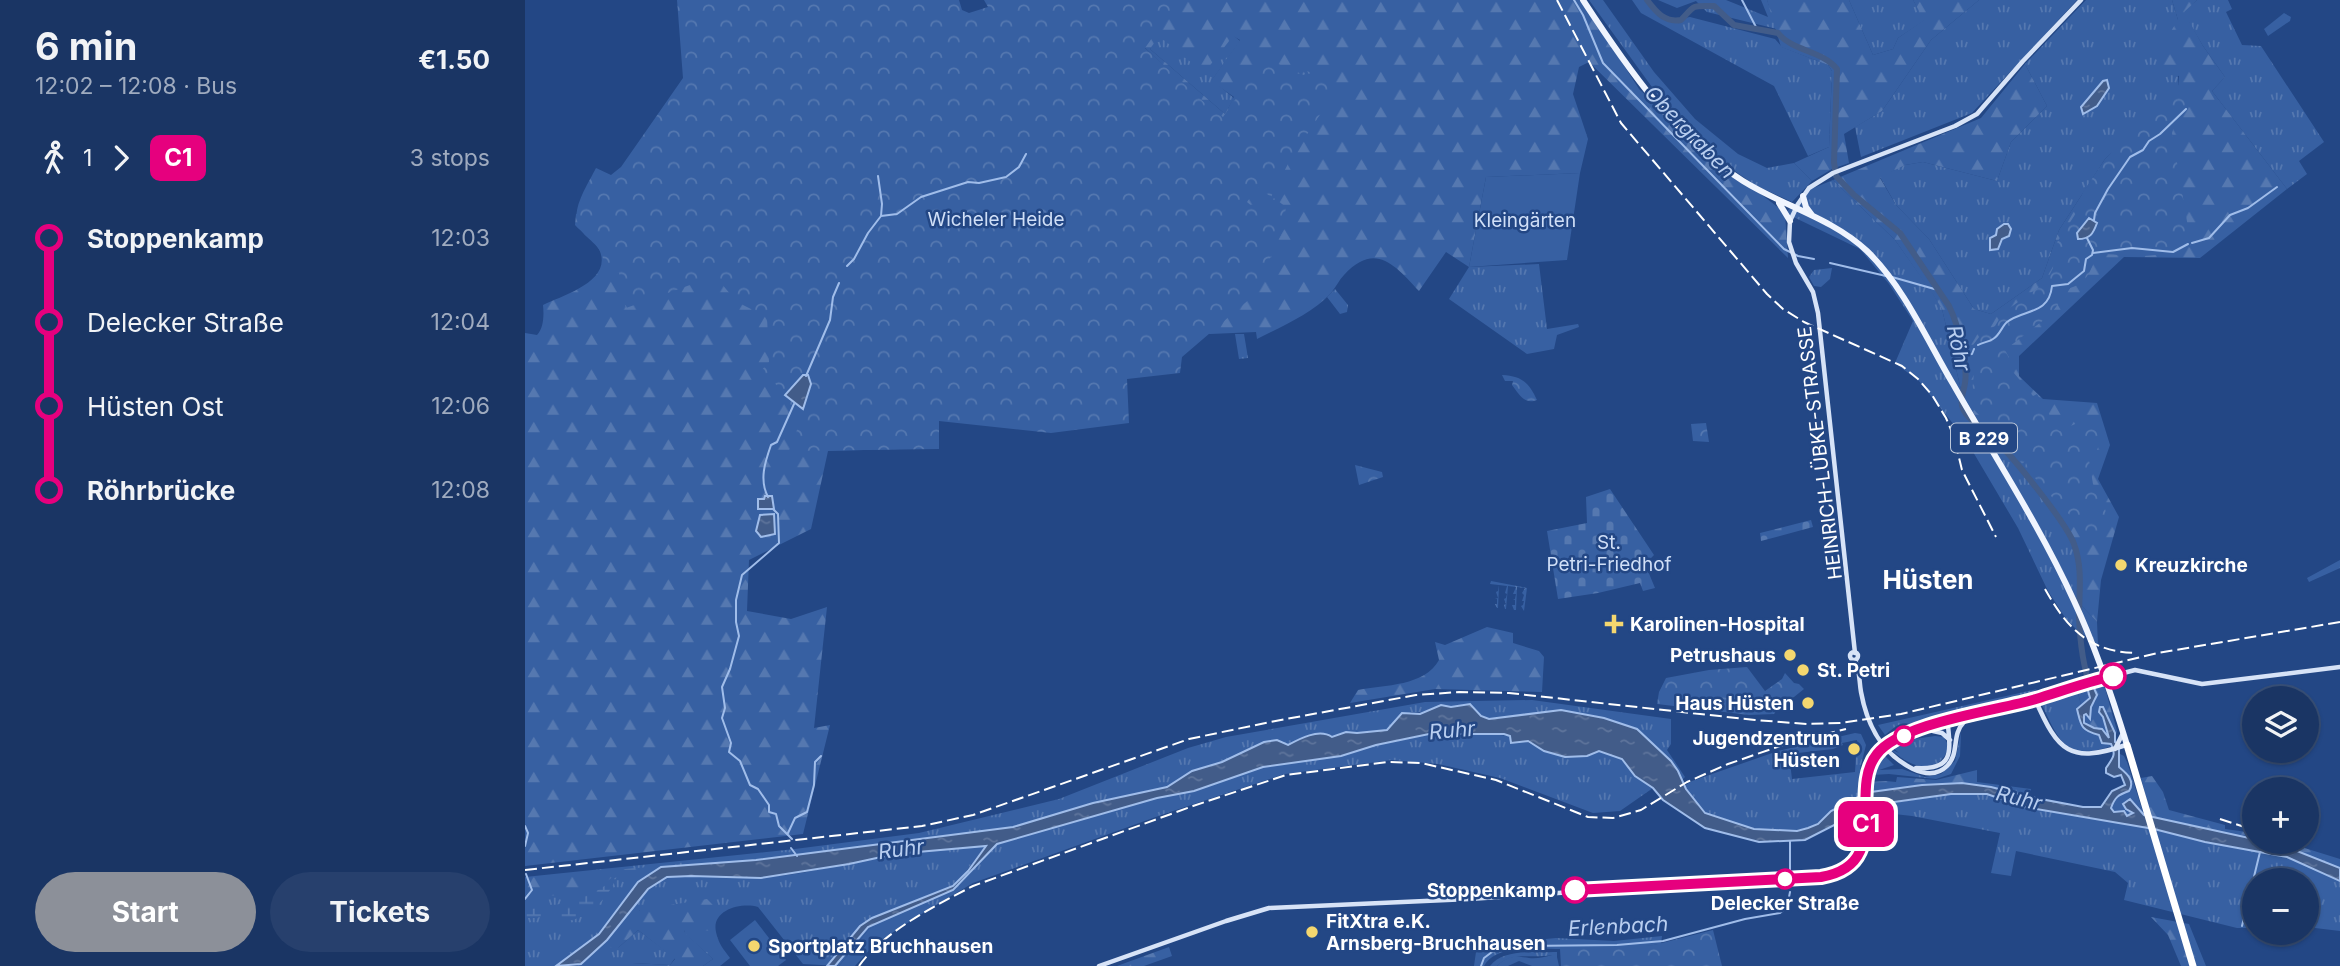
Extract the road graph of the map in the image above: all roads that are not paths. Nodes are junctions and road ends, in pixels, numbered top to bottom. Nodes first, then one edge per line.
1 (1583, 0) edge
2 (2081, 0) edge
3 (1803, 196) junction
4 (1776, 199) junction
5 (1796, 208) junction
6 (1813, 216) junction
7 (1790, 221) junction
8 (2340, 667) edge
9 (2035, 699) junction
10 (1965, 722) junction
11 (1949, 724) junction
12 (1929, 731) junction
13 (2123, 733) junction
14 (1903, 736) junction
15 (1953, 741) junction
16 (2127, 745) junction
17 (2115, 749) junction
18 (1099, 966) edge
19 (2195, 966) edge

1 - 4 main road, B 229
2 - 3 street
3 - 5 street
3 - 6 main road
4 - 5 main road, B 229
4 - 7 main road
5 - 6 main road, B 229
5 - 7 street
6 - 13 main road, B 229
7 - 15 street, HEINRICH-LÜBKE-STRASSE
8 - 9 street
9 - 10 street
9 - 11 street
9 - 17 street
10 - 11 street
10 - 15 street
11 - 12 street
11 - 14 street
11 - 15 street
12 - 14 street
12 - 15 street
13 - 16 main road, B 229
13 - 17 street
14 - 18 street
16 - 17 street
16 - 19 highway

